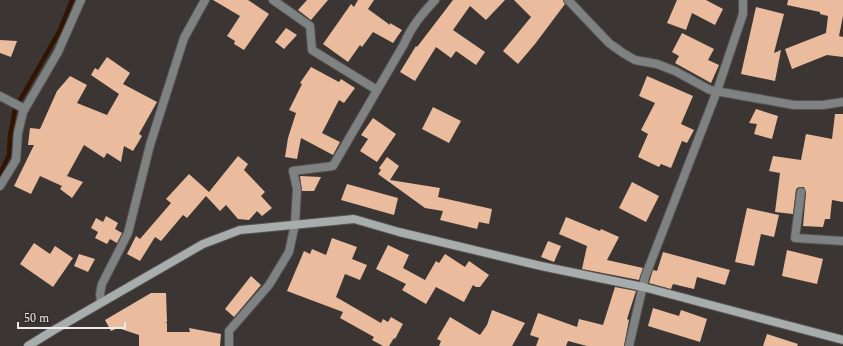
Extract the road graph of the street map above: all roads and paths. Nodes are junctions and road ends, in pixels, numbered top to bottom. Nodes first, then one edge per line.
1 (81, 0) edge
2 (205, 0) edge
3 (273, 0) edge
4 (435, 0) edge
5 (568, 0) edge
6 (744, 0) edge
7 (377, 90) junction
8 (717, 92) junction
9 (0, 96) edge
10 (843, 102) edge
11 (25, 109) junction
12 (0, 186) edge
13 (801, 192) dead end
14 (295, 224) junction
15 (843, 241) edge
16 (643, 287) junction
17 (101, 302) junction
18 (843, 340) edge
19 (28, 346) edge
20 (229, 346) edge
21 (629, 346) edge

1 - 11 street
2 - 17 street
3 - 7 street
4 - 7 street
5 - 8 street
6 - 8 street
7 - 14 street
8 - 10 street
8 - 16 street
9 - 11 street
11 - 12 street
13 - 15 street
14 - 16 street
14 - 17 street
14 - 20 street
16 - 18 street
16 - 21 street
17 - 19 street

